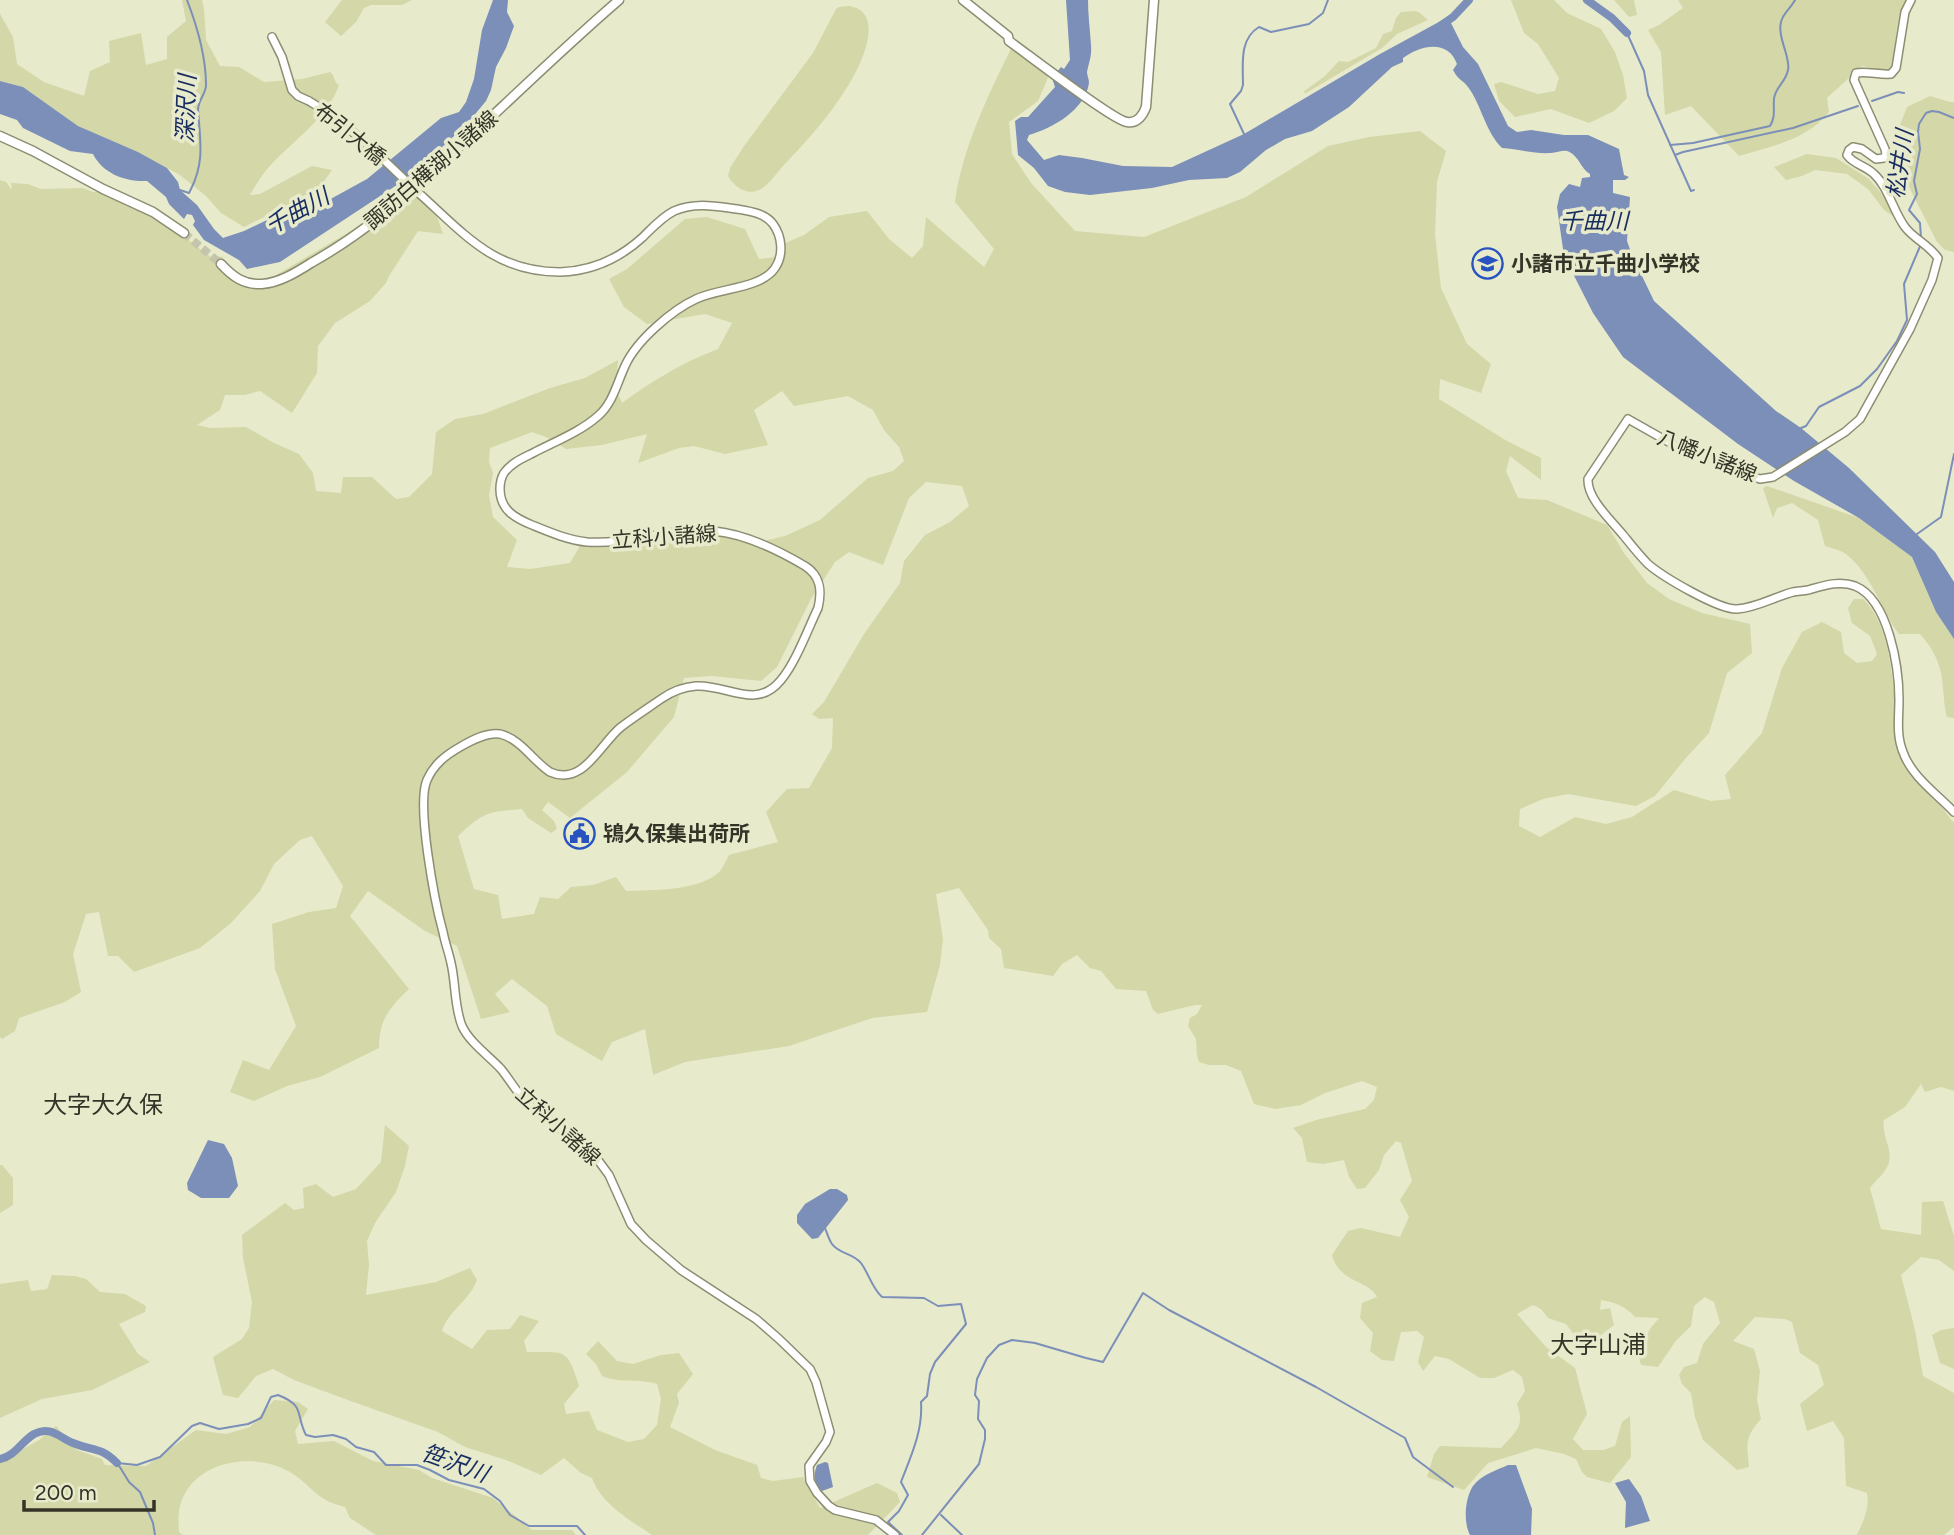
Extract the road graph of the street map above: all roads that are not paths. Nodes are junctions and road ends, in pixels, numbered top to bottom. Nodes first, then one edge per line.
1 (619, 0) edge
2 (962, 0) edge
3 (1154, 0) edge
4 (1910, 0) edge
5 (272, 37) dead end
6 (0, 136) edge
7 (422, 196) joint
8 (184, 233) tunnel mouth
9 (221, 264) tunnel mouth
10 (1954, 812) edge
11 (895, 1535) edge

1 - 9 main road, 諏訪白樺湖小諸線
2 - 3 main road
4 - 10 main road, 八幡小諸線
5 - 7 main road, 布引大橋, bridge
6 - 8 main road
7 - 11 main road, 立科小諸線

